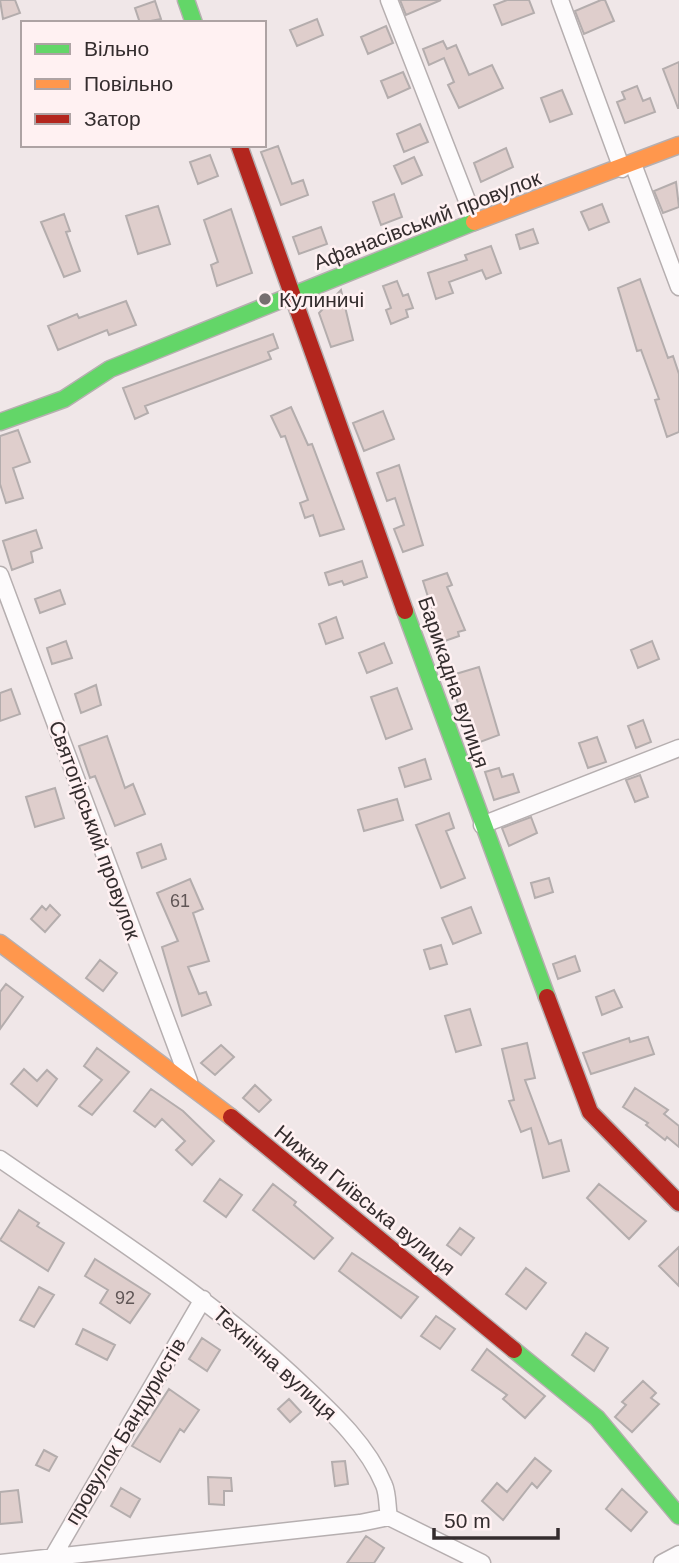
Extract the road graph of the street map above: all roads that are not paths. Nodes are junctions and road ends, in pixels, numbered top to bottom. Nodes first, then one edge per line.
1 (186, 0) edge
2 (389, 0) edge
3 (560, 0) edge
4 (193, 21) edge
5 (679, 145) edge
6 (240, 147) edge
7 (628, 166) junction
8 (475, 221) junction
9 (679, 287) edge
10 (295, 295) junction
11 (0, 422) edge
12 (0, 575) edge
13 (679, 748) edge
14 (482, 825) junction
15 (0, 943) edge
16 (190, 1084) junction
17 (0, 1158) edge
18 (679, 1203) edge
19 (203, 1299) junction
20 (679, 1516) edge
21 (388, 1517) junction
22 (679, 1554) edge
23 (51, 1559) edge
24 (0, 1563) edge
25 (482, 1563) edge
26 (662, 1563) edge

1 - 4 street
2 - 8 street
3 - 7 street
5 - 7 street, Афанасівський провулок
6 - 10 street, Барикадна вулиця
7 - 8 street, Афанасівський провулок
7 - 9 street
8 - 10 street, Афанасівський провулок
10 - 11 street, Афанасівський провулок
10 - 14 street, Барикадна вулиця
12 - 16 street, Святогірський провулок
13 - 14 street
14 - 18 street, Барикадна вулиця
15 - 16 street, Нижня Гиївська вулиця
16 - 20 street, Нижня Гиївська вулиця
17 - 19 street, Технічна вулиця
19 - 21 street, Технічна вулиця
19 - 23 street, провулок Бандуристів
21 - 23 street
21 - 25 street
22 - 26 street
23 - 24 street

